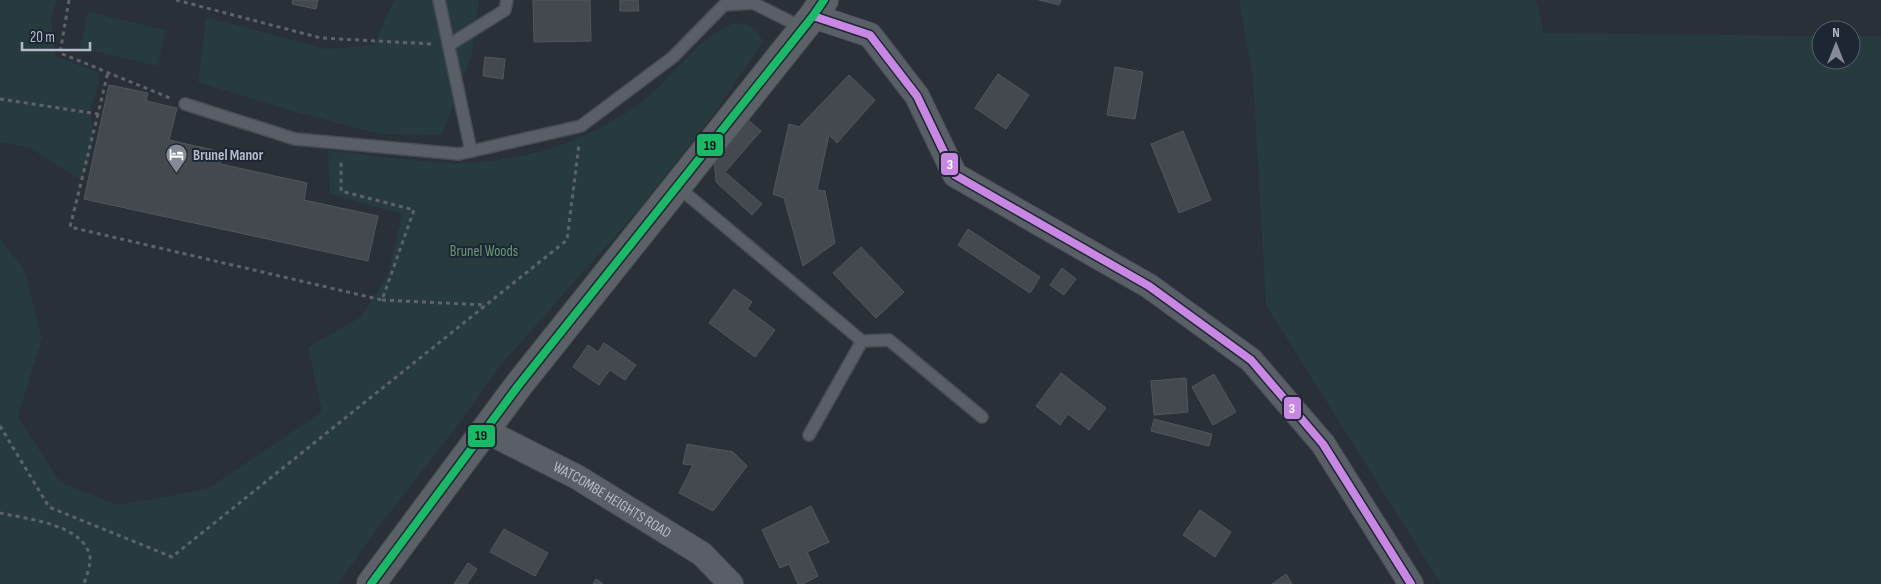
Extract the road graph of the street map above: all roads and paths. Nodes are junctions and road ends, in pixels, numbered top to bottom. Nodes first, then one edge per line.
1 (69, 0) edge
2 (176, 0) edge
3 (439, 0) edge
4 (508, 0) edge
5 (814, 15) edge
6 (449, 45) junction
7 (108, 72) junction
8 (0, 99) edge
9 (185, 104) joint
10 (98, 114) junction
11 (581, 126) junction
12 (342, 144) junction
13 (472, 151) junction
14 (678, 187) junction
15 (382, 300) junction
16 (486, 305) junction
17 (862, 341) junction
18 (982, 417) dead end
19 (0, 426) edge
20 (484, 430) junction
21 (809, 435) dead end
22 (0, 514) edge
23 (84, 584) edge
24 (371, 584) edge
25 (731, 584) edge
26 (1411, 584) edge

1 - 7 path
2 - 6 path
3 - 6 lane
4 - 6 lane
5 - 11 lane
5 - 14 main road
5 - 26 street
6 - 13 lane
7 - 9 path
7 - 10 path
8 - 10 path
9 - 12 lane
10 - 15 path
11 - 13 lane
11 - 16 path
12 - 13 lane
12 - 15 path
14 - 17 lane
14 - 20 main road
15 - 16 path
16 - 19 path
17 - 18 lane
17 - 21 lane
20 - 24 main road
20 - 25 street, WATCOMBE HEIGHTS ROAD
22 - 23 path

